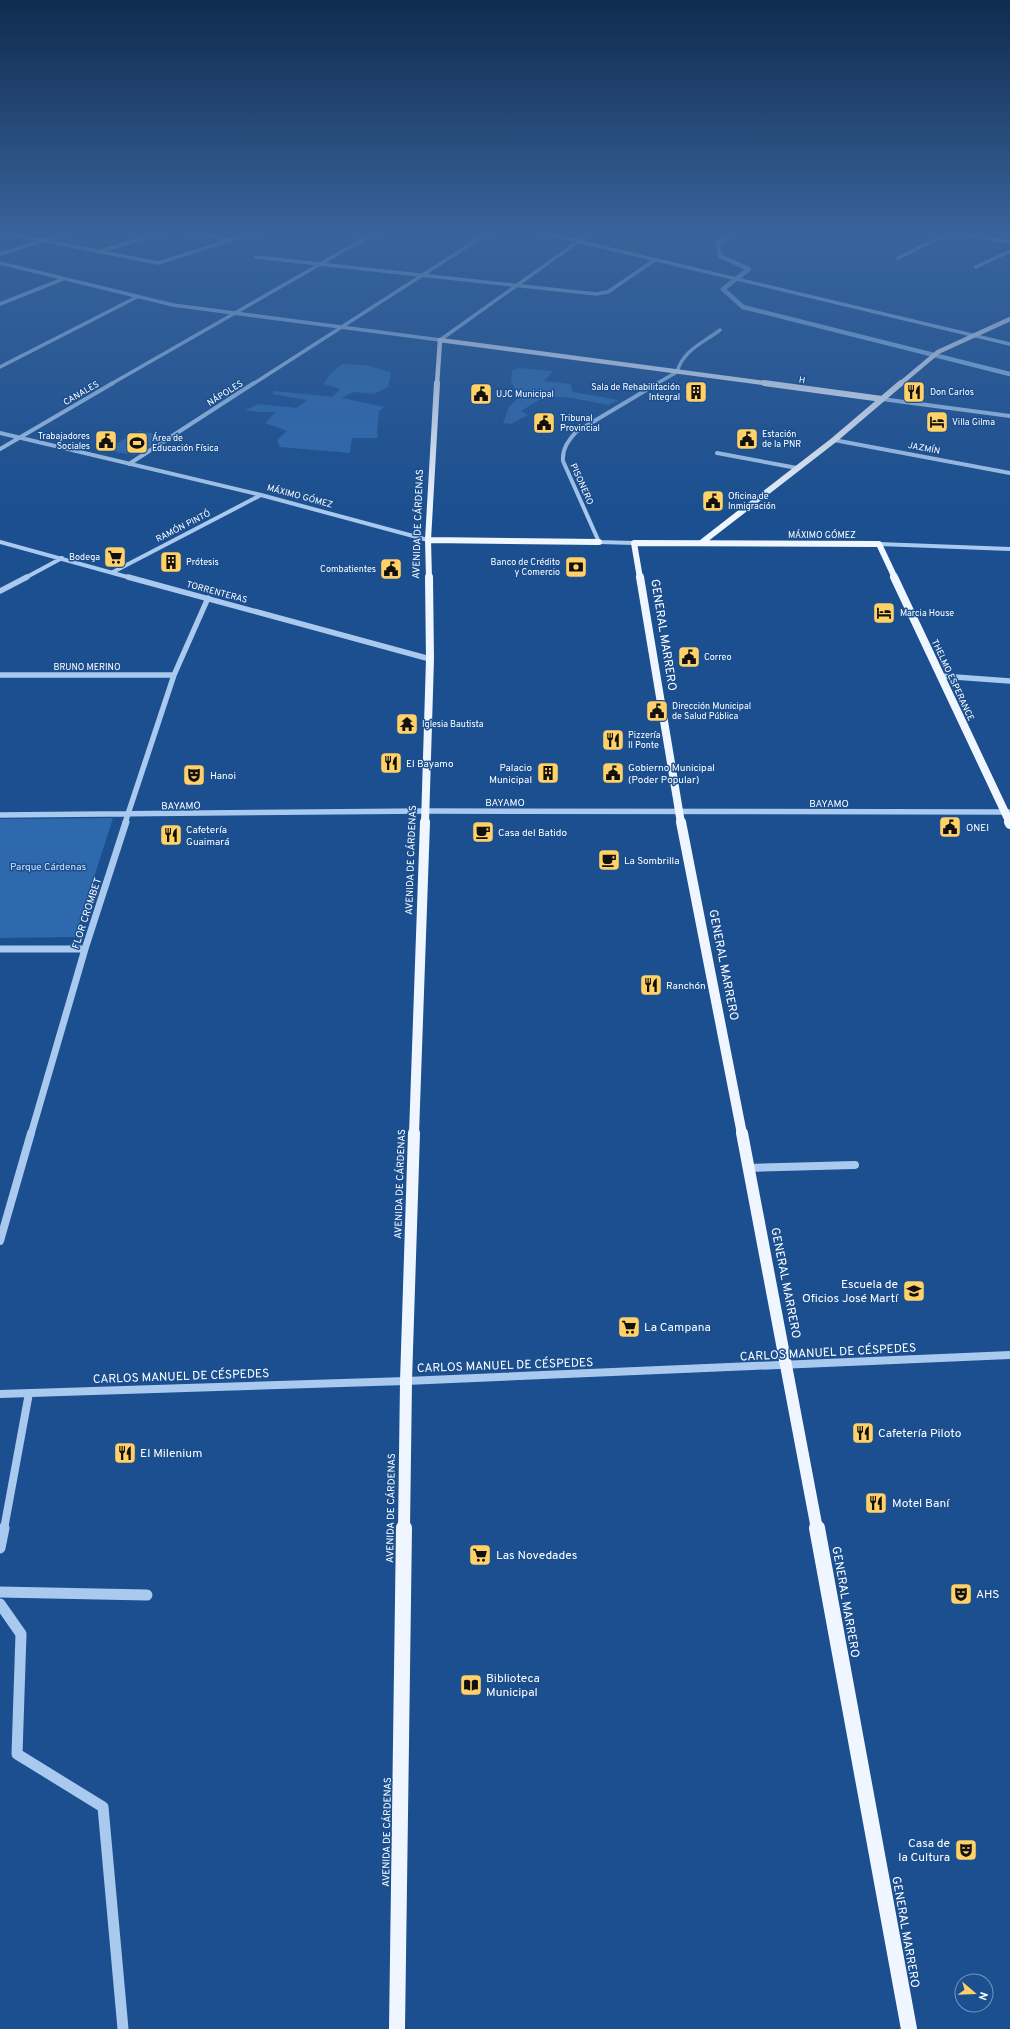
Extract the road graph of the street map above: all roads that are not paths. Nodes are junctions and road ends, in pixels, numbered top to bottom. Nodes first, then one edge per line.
1 (81, 326) edge
2 (211, 326) edge
3 (326, 326) edge
4 (347, 326) edge
5 (460, 326) edge
6 (935, 326) edge
7 (995, 326) edge
8 (343, 328) junction
9 (720, 330) dead end
10 (974, 335) junction
11 (440, 340) junction
12 (1010, 344) edge
13 (0, 367) edge
14 (677, 372) junction
15 (882, 399) junction
16 (1010, 416) edge
17 (0, 433) edge
18 (20, 438) junction
19 (834, 440) junction
20 (0, 449) edge
21 (717, 453) dead end
22 (129, 464) junction
23 (797, 468) junction
24 (1010, 473) edge
25 (261, 495) junction
26 (428, 540) junction
27 (0, 542) edge
28 (599, 542) junction
29 (634, 543) junction
30 (701, 543) junction
31 (879, 544) junction
32 (1010, 549) edge
33 (62, 558) junction
34 (113, 572) junction
35 (0, 591) edge
36 (208, 598) junction
37 (430, 659) junction
38 (0, 675) edge
39 (174, 675) junction
40 (941, 676) junction
41 (1010, 681) edge
42 (425, 811) junction
43 (679, 811) junction
44 (1007, 812) edge
45 (0, 815) edge
46 (128, 815) junction
47 (1010, 824) edge
48 (0, 949) edge
49 (85, 949) junction
50 (855, 1165) dead end
51 (748, 1168) junction
52 (0, 1241) edge
53 (1010, 1355) edge
54 (787, 1366) junction
55 (406, 1381) junction
56 (29, 1393) junction
57 (0, 1394) edge
58 (0, 1548) edge
59 (0, 1592) edge
60 (147, 1595) dead end
61 (0, 1604) edge
62 (123, 2029) edge
63 (398, 2029) edge
64 (909, 2029) edge

1 - 13 street
2 - 18 street, CANALES
3 - 8 street, H
4 - 8 street, NÁPOLES
5 - 11 street
6 - 10 street
7 - 10 main road
8 - 11 street, H
8 - 22 street, NÁPOLES
9 - 14 street
10 - 12 street
10 - 15 main road
11 - 14 main road, H
11 - 26 main road, AVENIDA DE CÁRDENAS
14 - 15 main road, H
14 - 28 street, PISONERO
15 - 16 street, H
15 - 19 main road
17 - 18 street, MÁXIMO GÓMEZ
18 - 20 street, CANALES
18 - 22 street, MÁXIMO GÓMEZ
19 - 23 main road
19 - 24 street, JAZMÍN
21 - 23 street
22 - 25 street, MÁXIMO GÓMEZ
23 - 30 main road
25 - 26 street, MÁXIMO GÓMEZ
25 - 34 street, RAMÓN PINTÓ
26 - 28 main road, MÁXIMO GÓMEZ
26 - 37 main road, AVENIDA DE CÁRDENAS
27 - 33 street, TORRENTERAS
28 - 29 street
29 - 30 main road, MÁXIMO GÓMEZ
29 - 43 main road, GENERAL MARRERO
30 - 31 main road, MÁXIMO GÓMEZ
31 - 32 street, MÁXIMO GÓMEZ
31 - 40 main road, THELMO ESPERANCE
33 - 34 street, TORRENTERAS
33 - 35 street
34 - 36 street, TORRENTERAS
36 - 37 street, TORRENTERAS
36 - 39 street, FLOR CROMBET
37 - 42 main road, AVENIDA DE CÁRDENAS
38 - 39 street, BRUNO MERINO
39 - 46 street, FLOR CROMBET
40 - 41 street
40 - 44 main road, THELMO ESPERANCE
42 - 43 street, BAYAMO
42 - 46 street, BAYAMO
42 - 55 main road, AVENIDA DE CÁRDENAS
43 - 44 street, BAYAMO
43 - 51 main road, GENERAL MARRERO
44 - 47 main road, THELMO ESPERANCE
45 - 46 street, BAYAMO
46 - 49 street, FLOR CROMBET
48 - 49 street
49 - 52 street, FLOR CROMBET
50 - 51 street
51 - 54 main road, GENERAL MARRERO
53 - 54 street, CARLOS MANUEL DE CÉSPEDES
54 - 55 street, CARLOS MANUEL DE CÉSPEDES
54 - 64 main road, GENERAL MARRERO
55 - 56 street, CARLOS MANUEL DE CÉSPEDES
55 - 63 main road, AVENIDA DE CÁRDENAS
56 - 57 street, CARLOS MANUEL DE CÉSPEDES
56 - 58 street
59 - 60 street
61 - 62 street

